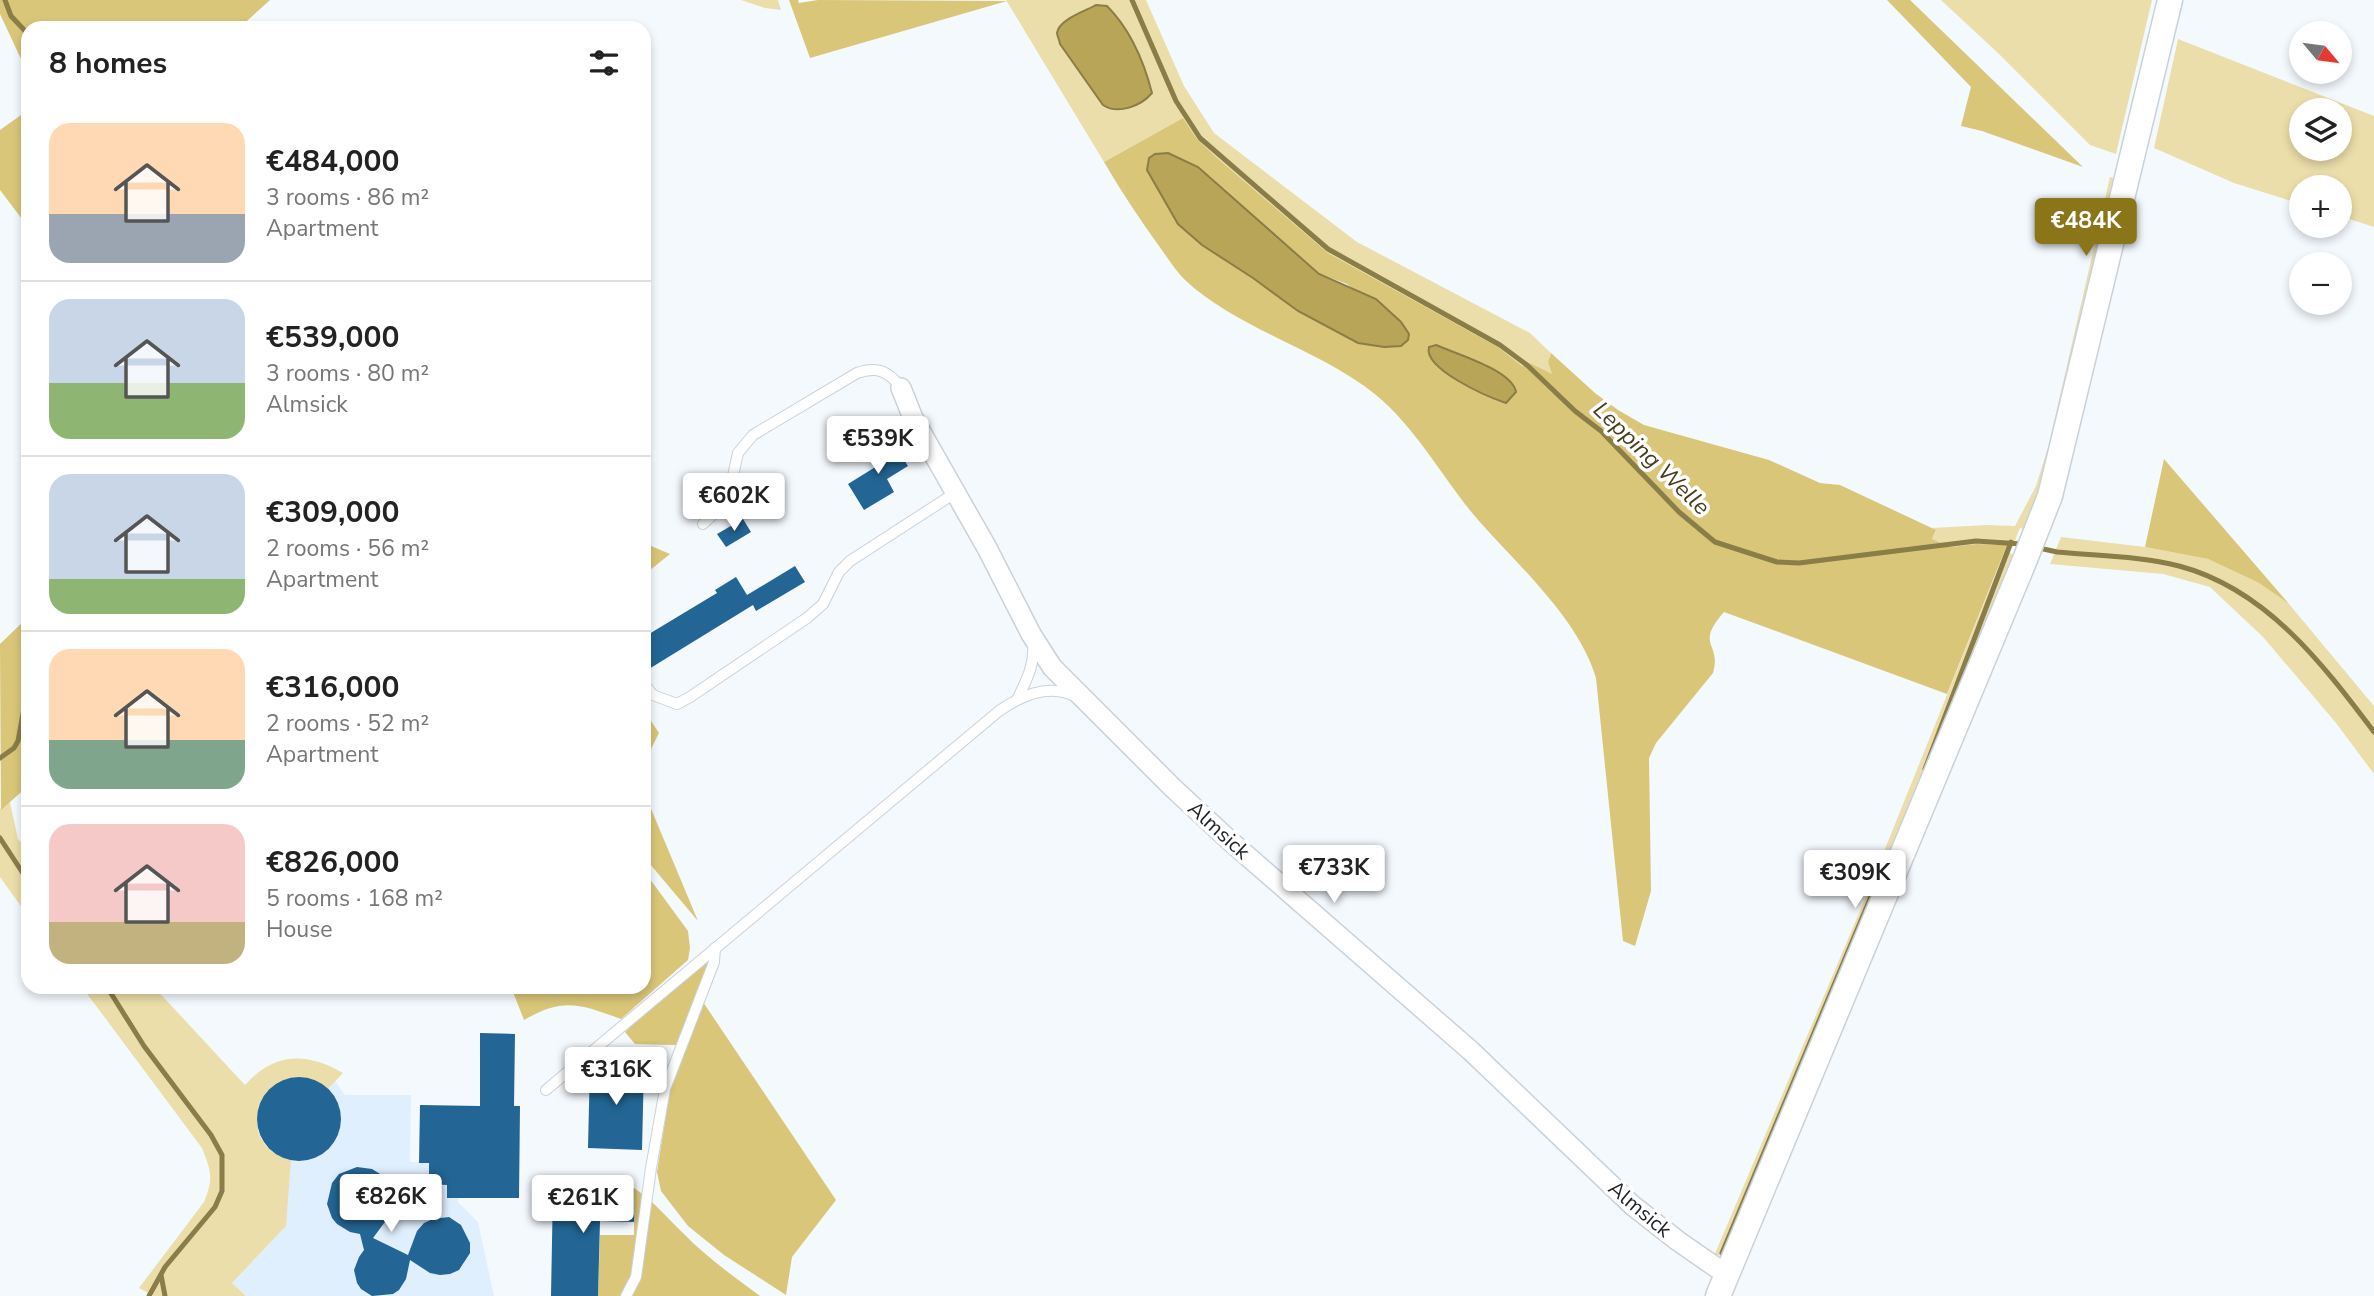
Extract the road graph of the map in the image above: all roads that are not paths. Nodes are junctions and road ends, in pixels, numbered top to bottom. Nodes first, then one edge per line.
1 (2170, 0) edge
2 (901, 388) joint
3 (955, 493) junction
4 (703, 524) dead end
5 (1031, 634) junction
6 (651, 693) edge
7 (1018, 698) junction
8 (1083, 699) junction
9 (715, 948) junction
10 (546, 1090) dead end
11 (1723, 1286) edge
12 (626, 1296) edge

1 - 11 street
2 - 3 street, Almsick
2 - 4 lane
3 - 5 street, Almsick
3 - 6 lane
5 - 7 lane
5 - 8 street, Almsick
7 - 8 lane
7 - 9 lane
8 - 11 street, Almsick
9 - 10 lane
9 - 12 lane

